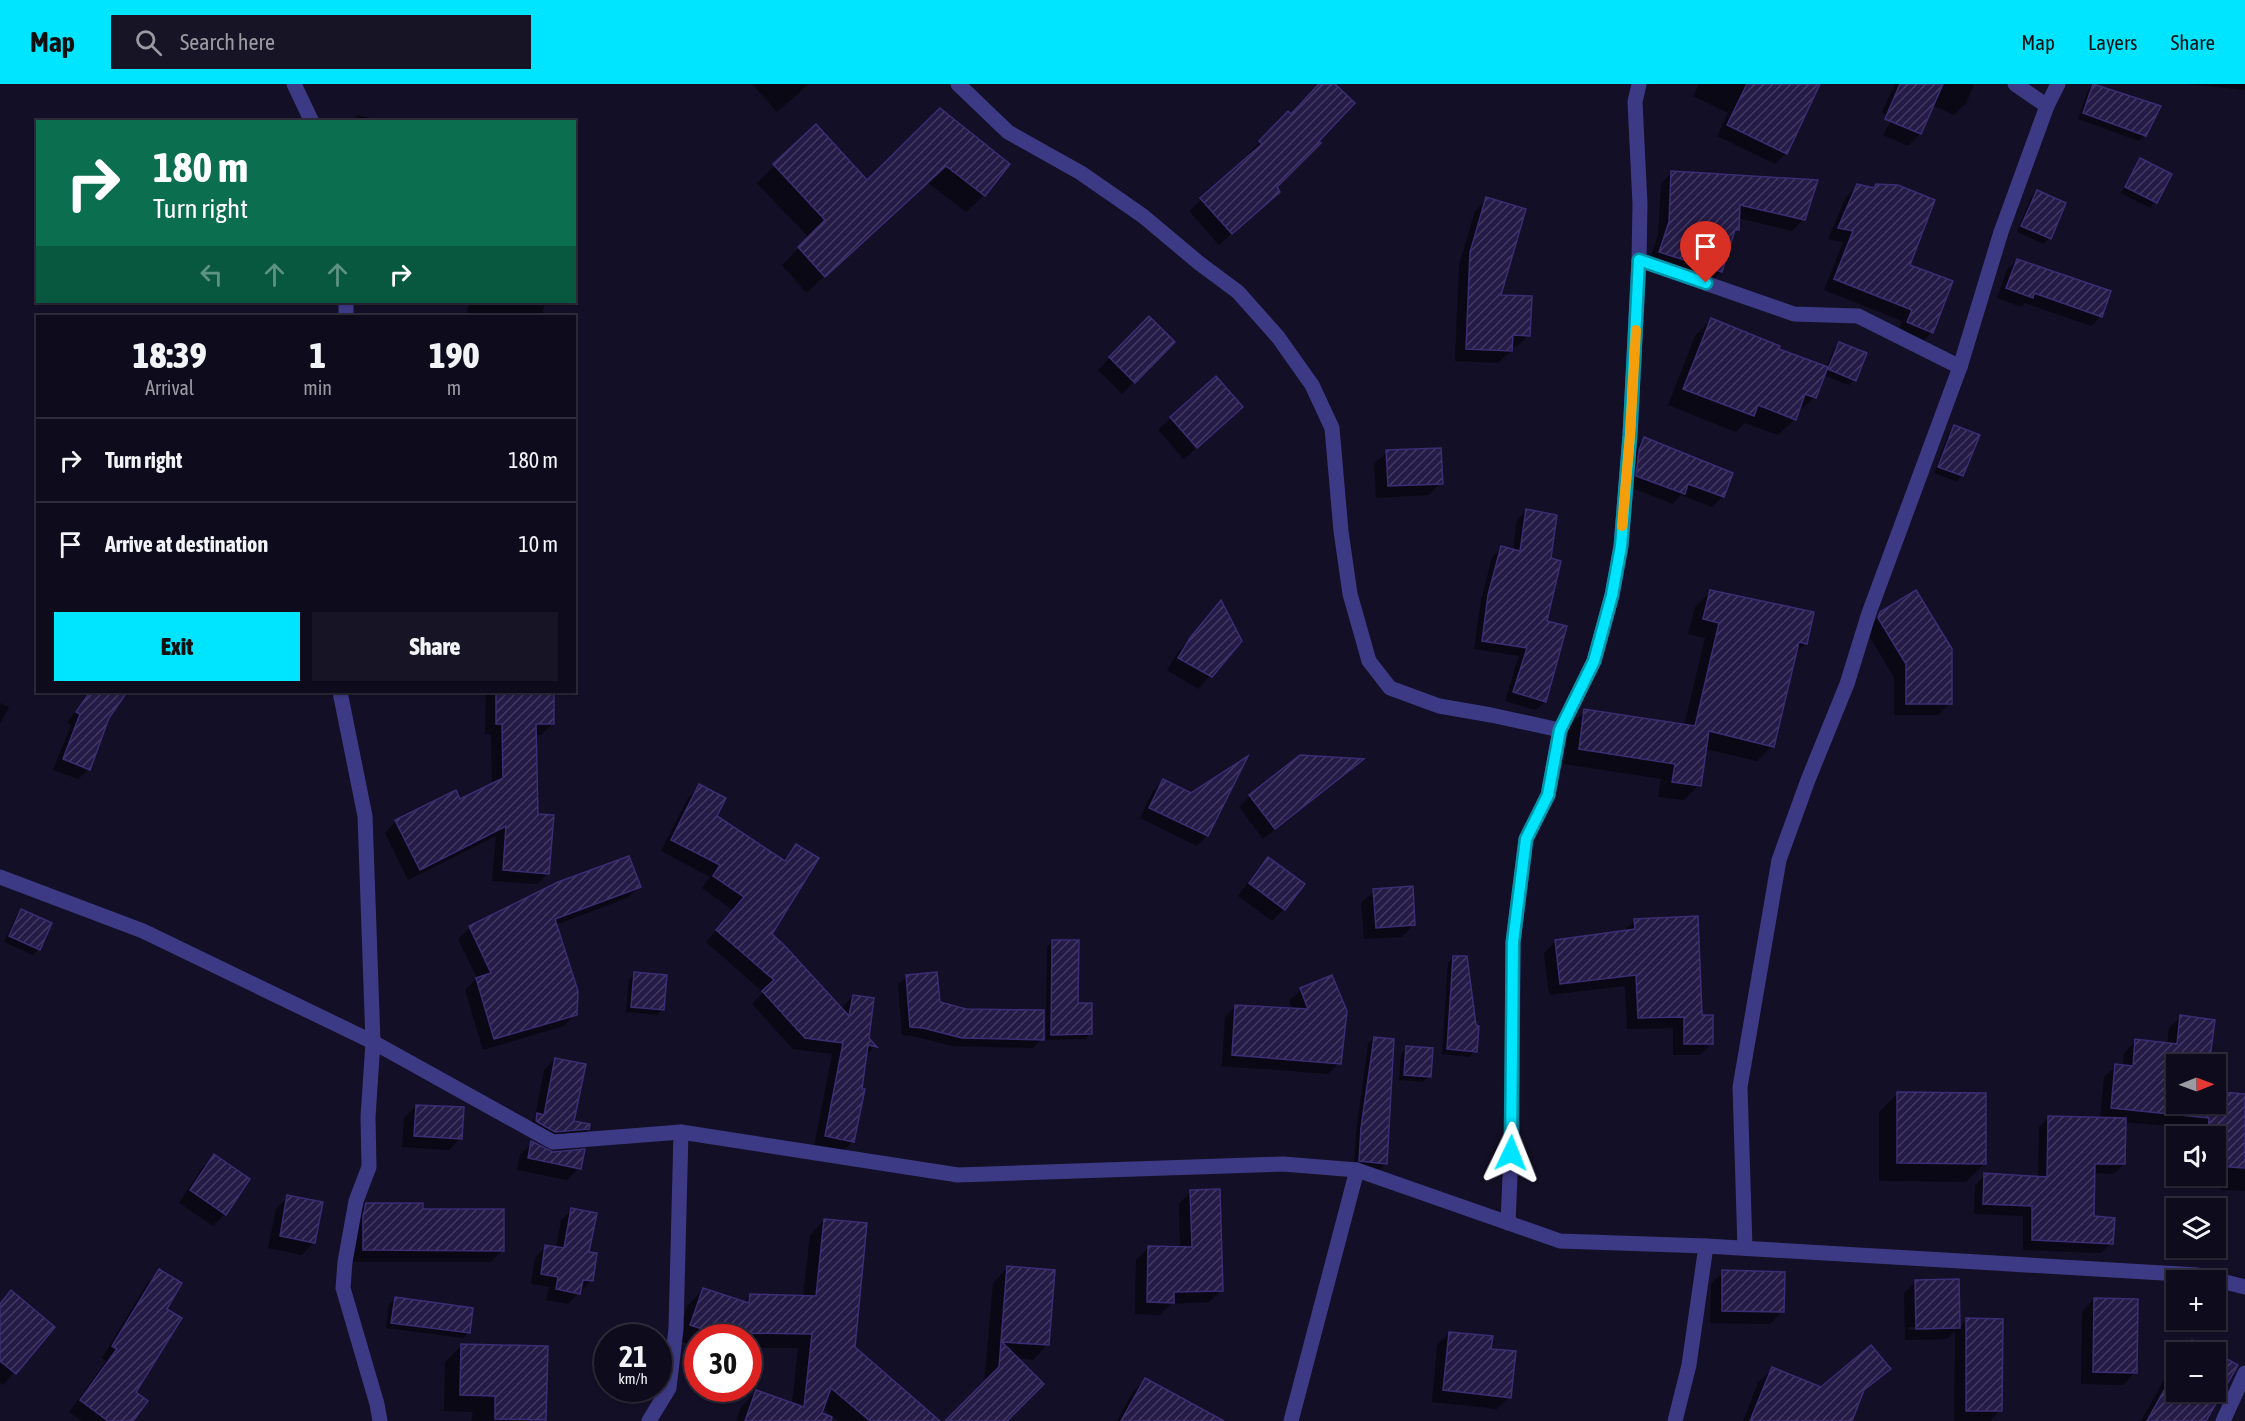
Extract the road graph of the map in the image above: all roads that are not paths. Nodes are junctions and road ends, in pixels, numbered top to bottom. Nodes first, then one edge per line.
1 (294, 84) edge
2 (958, 84) edge
3 (1639, 84) edge
4 (2015, 84) edge
5 (2058, 84) edge
6 (2047, 106) junction
7 (311, 120) edge
8 (1639, 260) junction
9 (1960, 367) junction
10 (340, 693) edge
11 (1560, 730) junction
12 (0, 877) edge
13 (373, 1042) junction
14 (681, 1132) junction
15 (1357, 1170) junction
16 (1508, 1223) junction
17 (1706, 1246) junction
18 (1745, 1248) junction
19 (2245, 1287) edge
20 (2245, 1373) edge
21 (380, 1421) edge
22 (649, 1421) edge
23 (1291, 1421) edge
24 (1675, 1421) edge
25 (2223, 1421) edge

1 - 7 street
2 - 11 street
3 - 8 street
4 - 6 street
5 - 6 street
6 - 9 street
8 - 9 street
8 - 11 street
9 - 18 street
10 - 13 street
11 - 16 street
12 - 13 street
13 - 14 street
13 - 21 street
14 - 15 street
14 - 22 street
15 - 16 street
15 - 23 street
16 - 17 street
17 - 18 street
17 - 24 street
18 - 19 street
20 - 25 street

